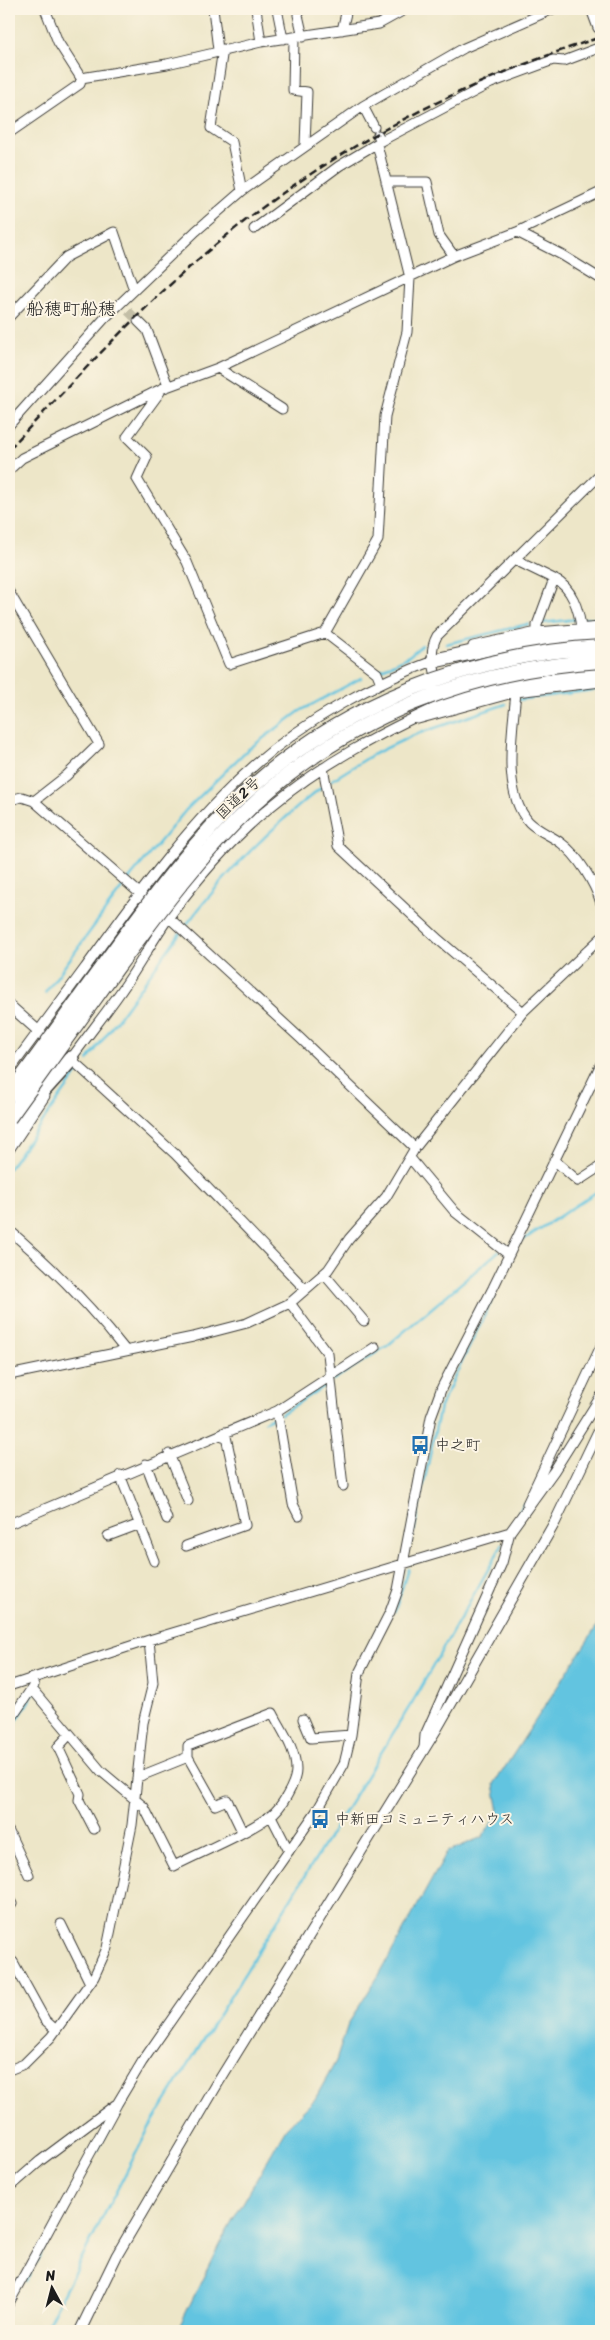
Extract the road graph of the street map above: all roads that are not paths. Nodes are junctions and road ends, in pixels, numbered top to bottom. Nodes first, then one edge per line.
1 (45, 9) edge
2 (212, 9) edge
3 (256, 9) edge
4 (277, 9) edge
5 (300, 9) edge
6 (347, 9) edge
7 (406, 9) edge
8 (553, 9) edge
9 (591, 9) edge
10 (598, 28) dead end
11 (342, 30) junction
12 (299, 37) junction
13 (283, 39) junction
14 (261, 42) junction
15 (601, 47) edge
16 (220, 50) junction
17 (82, 78) junction
18 (363, 106) junction
19 (9, 133) edge
20 (378, 137) junction
21 (305, 145) junction
22 (386, 182) junction
23 (242, 191) junction
24 (601, 192) edge
25 (254, 229) dead end
26 (517, 232) junction
27 (454, 256) junction
28 (410, 278) junction
29 (601, 279) edge
30 (134, 290) junction
31 (120, 304) junction
32 (128, 311) tunnel mouth
33 (9, 316) edge
34 (138, 321) tunnel mouth
35 (218, 368) junction
36 (165, 388) junction
37 (282, 409) dead end
38 (9, 425) edge
39 (9, 470) edge
40 (601, 474) edge
41 (515, 560) junction
42 (554, 579) junction
43 (9, 592) edge
44 (580, 622) junction
45 (601, 627) edge
46 (537, 632) junction
47 (325, 633) junction
48 (601, 635) edge
49 (601, 647) edge
50 (432, 661) junction
51 (601, 661) edge
52 (601, 672) edge
53 (601, 682) edge
54 (381, 683) junction
55 (516, 692) junction
56 (443, 704) junction
57 (401, 723) junction
58 (323, 768) junction
59 (9, 800) edge
60 (34, 801) junction
61 (139, 893) junction
62 (601, 903) edge
63 (169, 917) junction
64 (601, 938) edge
65 (9, 1005) edge
66 (523, 1012) junction
67 (38, 1031) junction
68 (71, 1059) junction
69 (601, 1064) edge
70 (9, 1072) edge
71 (9, 1095) edge
72 (9, 1118) edge
73 (9, 1132) edge
74 (415, 1148) junction
75 (9, 1150) edge
76 (410, 1158) junction
77 (554, 1160) junction
78 (601, 1166) edge
79 (9, 1230) edge
80 (509, 1255) junction
81 (324, 1274) junction
82 (305, 1289) junction
83 (290, 1304) junction
84 (364, 1321) dead end
85 (601, 1346) edge
86 (375, 1347) dead end
87 (126, 1352) junction
88 (9, 1375) edge
89 (332, 1378) junction
90 (601, 1396) edge
91 (277, 1414) junction
92 (601, 1426) edge
93 (226, 1435) junction
94 (171, 1458) junction
95 (147, 1468) junction
96 (122, 1478) junction
97 (343, 1486) dead end
98 (188, 1501) dead end
99 (299, 1516) dead end
100 (167, 1519) dead end
101 (520, 1520) junction
102 (9, 1524) edge
103 (140, 1524) junction
104 (510, 1532) junction
105 (108, 1536) dead end
106 (186, 1546) dead end
107 (154, 1561) dead end
108 (405, 1563) junction
109 (149, 1640) junction
110 (37, 1678) junction
111 (9, 1686) edge
112 (34, 1691) junction
113 (303, 1719) dead end
114 (9, 1722) edge
115 (70, 1734) junction
116 (351, 1735) junction
117 (424, 1748) junction
118 (188, 1757) junction
119 (138, 1777) junction
120 (136, 1802) junction
121 (271, 1816) junction
122 (94, 1829) dead end
123 (242, 1831) junction
124 (9, 1832) edge
125 (289, 1851) junction
126 (29, 1875) dead end
127 (61, 1924) dead end
128 (9, 1960) edge
129 (90, 1983) junction
130 (56, 2030) junction
131 (9, 2070) edge
132 (117, 2104) junction
133 (9, 2188) edge
134 (9, 2303) edge
135 (80, 2331) edge

1 - 17 street
2 - 16 street
3 - 14 street
4 - 13 street
5 - 12 street
6 - 11 street
7 - 11 street
8 - 18 street
9 - 10 street
11 - 12 street
12 - 13 street
12 - 21 street
13 - 14 street
14 - 16 street
15 - 20 street
16 - 17 street
16 - 23 street
17 - 19 street
18 - 20 street
18 - 21 street
20 - 22 street
20 - 25 street
21 - 23 street
22 - 27 street
22 - 28 street
23 - 30 street
24 - 26 street
26 - 27 street
26 - 29 street
27 - 28 street
28 - 35 street
28 - 47 street
30 - 31 street
30 - 33 street
31 - 32 street
31 - 38 street
34 - 36 street
35 - 36 street
35 - 37 street
36 - 39 street
36 - 47 street
40 - 41 street
41 - 42 street
41 - 50 street
42 - 44 street
42 - 46 street
43 - 60 street
44 - 45 street
44 - 46 street
46 - 50 street
47 - 54 street
48 - 50 highway
49 - 71 highway, 国道2号, bridge
50 - 54 street
50 - 56 street
51 - 72 highway, 国道2号, bridge
52 - 56 highway
53 - 55 street
54 - 61 street
55 - 57 street
55 - 62 street
56 - 57 street
57 - 58 street
58 - 63 street
58 - 66 street
59 - 60 street
60 - 61 street
61 - 63 street
61 - 67 street
63 - 68 street
63 - 74 street
64 - 66 street
65 - 67 street
66 - 74 street
67 - 68 street
67 - 70 street
68 - 73 highway
68 - 75 street
68 - 82 street
69 - 77 street
74 - 76 street
76 - 80 street
76 - 81 street
77 - 78 street
77 - 80 street
79 - 87 street
80 - 108 street
81 - 82 street
81 - 84 street
82 - 83 street
83 - 87 street
83 - 89 street
85 - 101 street
86 - 89 street
87 - 88 street
89 - 91 street
89 - 97 street
90 - 101 street
91 - 93 street
91 - 99 street
92 - 117 street
93 - 94 street
93 - 106 street
94 - 95 street
94 - 98 street
95 - 96 street
95 - 100 street
96 - 102 street
96 - 103 street
101 - 104 street
103 - 105 street
103 - 107 street
104 - 108 street
104 - 117 street
108 - 109 street
108 - 116 street
109 - 110 street
109 - 119 street
110 - 111 street
110 - 112 street
112 - 114 street
112 - 115 street
113 - 116 street
115 - 120 street
115 - 122 street
116 - 125 street
117 - 135 street
118 - 119 street
118 - 121 street
118 - 123 street
119 - 120 street
120 - 123 street
120 - 129 street
121 - 123 street
121 - 125 street
124 - 126 street
125 - 132 street
127 - 129 street
128 - 130 street
129 - 130 street
130 - 131 street
132 - 133 street
132 - 134 street

